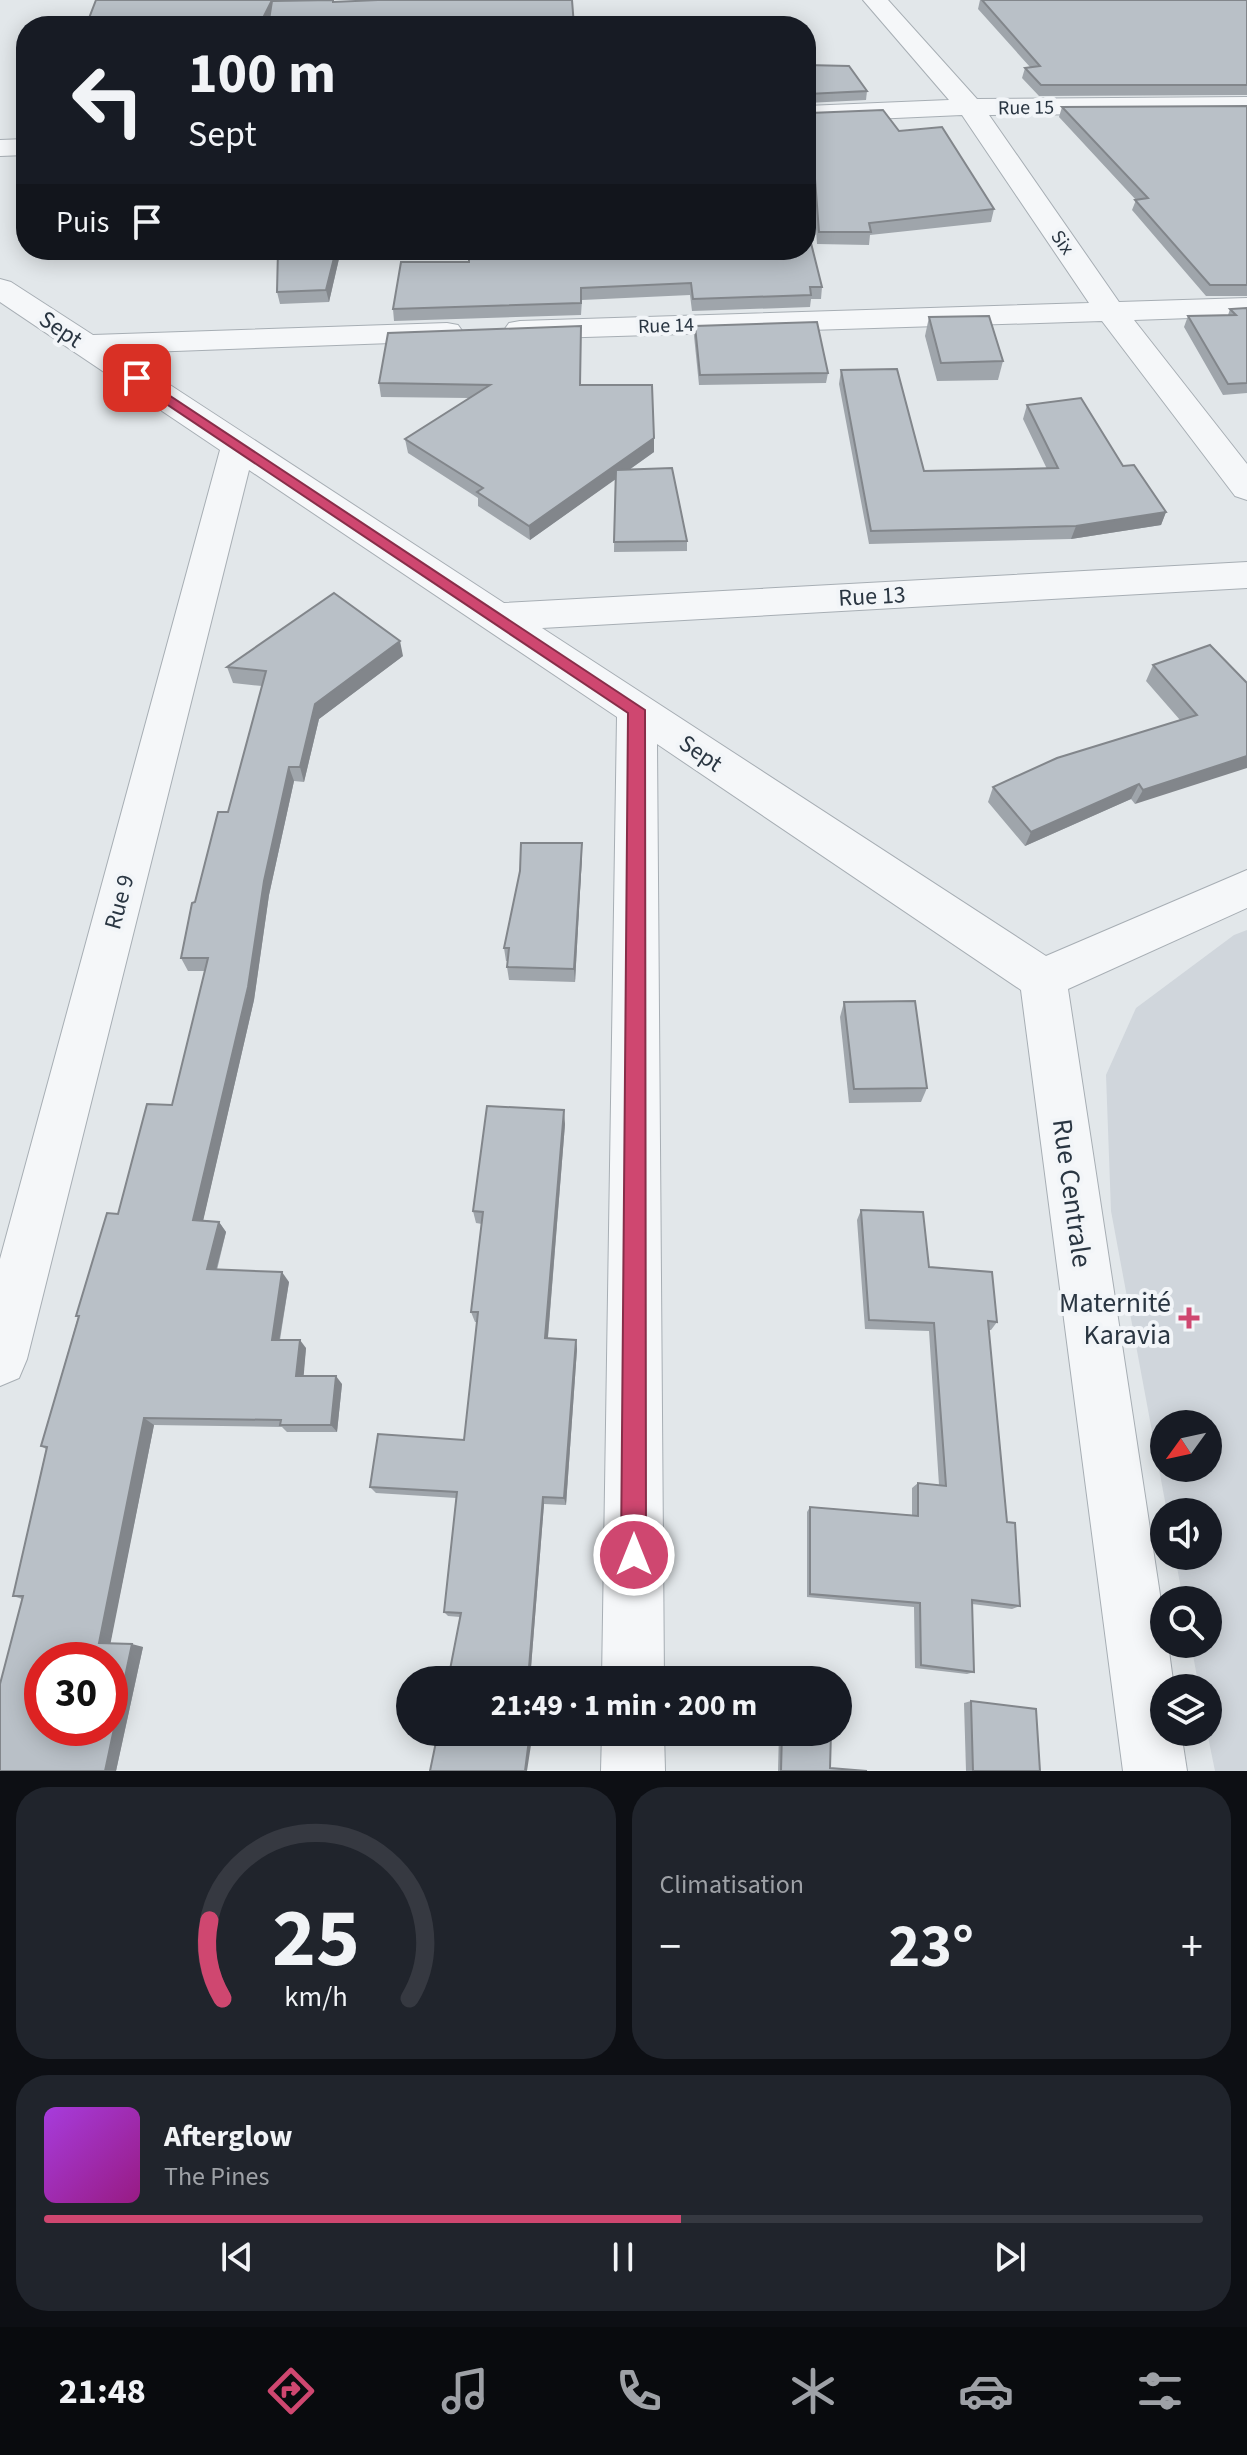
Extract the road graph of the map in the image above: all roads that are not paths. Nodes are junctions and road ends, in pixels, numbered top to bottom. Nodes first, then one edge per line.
1 (875, 0) edge
2 (1247, 105) edge
3 (970, 107) junction
4 (816, 114) edge
5 (0, 288) edge
6 (1247, 307) edge
7 (1109, 309) junction
8 (86, 345) junction
9 (238, 446) junction
10 (1247, 488) edge
11 (1247, 575) edge
12 (497, 617) junction
13 (637, 710) junction
14 (1247, 888) edge
15 (1043, 979) junction
16 (0, 1359) edge
17 (633, 1666) edge
18 (633, 1746) edge
19 (633, 1771) edge
20 (1155, 1771) edge

1 - 3 street, Six
2 - 3 street, Rue 15
3 - 4 street, Rue 15
3 - 7 street, Six
5 - 8 street, Sept
6 - 7 street, Rue 14
7 - 8 street, Rue 14
7 - 10 street, Six
8 - 9 street, Sept
9 - 12 street, Sept
9 - 16 street, Rue 9
11 - 12 street, Rue 13
12 - 13 street, Sept
13 - 15 street, Sept
13 - 17 street
14 - 15 street
15 - 20 street, Rue Centrale
18 - 19 street

